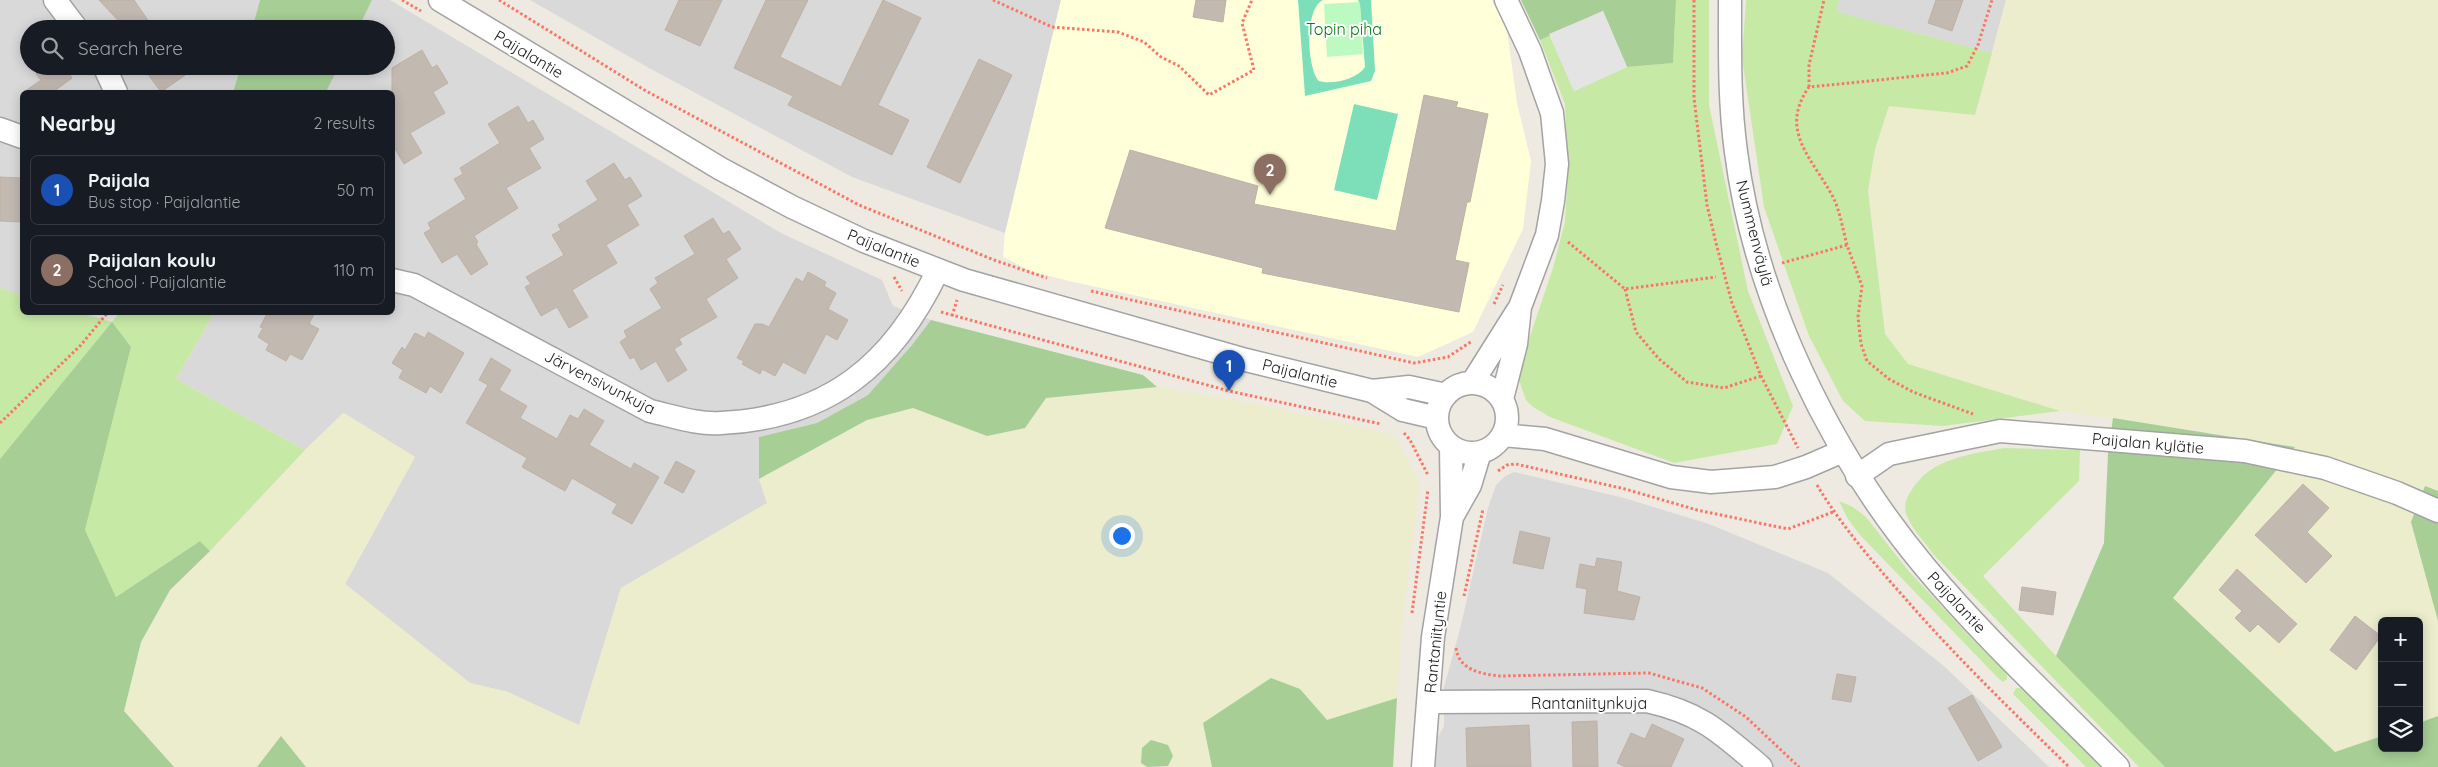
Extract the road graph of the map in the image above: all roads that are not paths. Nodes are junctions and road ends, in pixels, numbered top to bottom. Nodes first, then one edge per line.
1 (56, 0) edge
2 (440, 0) edge
3 (1506, 0) edge
4 (1730, 0) edge
5 (71, 20) edge
6 (108, 75) edge
7 (115, 90) edge
8 (0, 129) edge
9 (20, 136) edge
10 (938, 270) junction
11 (395, 281) edge
12 (1520, 307) junction
13 (1472, 383) junction
14 (1372, 391) junction
15 (1446, 395) junction
16 (1504, 406) junction
17 (1437, 418) junction
18 (1503, 435) junction
19 (1545, 439) junction
20 (1451, 446) junction
21 (1843, 451) junction
22 (1480, 452) junction
23 (1857, 476) junction
24 (1460, 483) junction
25 (2438, 511) edge
26 (1428, 702) junction
27 (1423, 767) edge
28 (1761, 767) edge
29 (2118, 767) edge

1 - 5 street
2 - 10 street, Paijalantie
3 - 12 street
4 - 21 street, Nummenväylä
6 - 7 street
8 - 9 street
10 - 11 street, Järvensivunkuja
10 - 14 street, Paijalantie
12 - 13 street
12 - 16 street
13 - 15 street
13 - 16 street
14 - 15 street, Paijalantie
14 - 17 street, Paijalantie
15 - 17 street
16 - 18 street
16 - 19 street
17 - 20 street
18 - 19 street
18 - 22 street
19 - 21 street
20 - 22 street
20 - 24 street, Rantaniityntie
21 - 23 street, Paijalantie
22 - 24 street, Rantaniityntie
23 - 25 street, Paijalan kylätie
23 - 29 street, Paijalantie
24 - 26 street, Rantaniityntie
26 - 27 street, Rantaniityntie
26 - 28 street, Rantaniitynkuja

